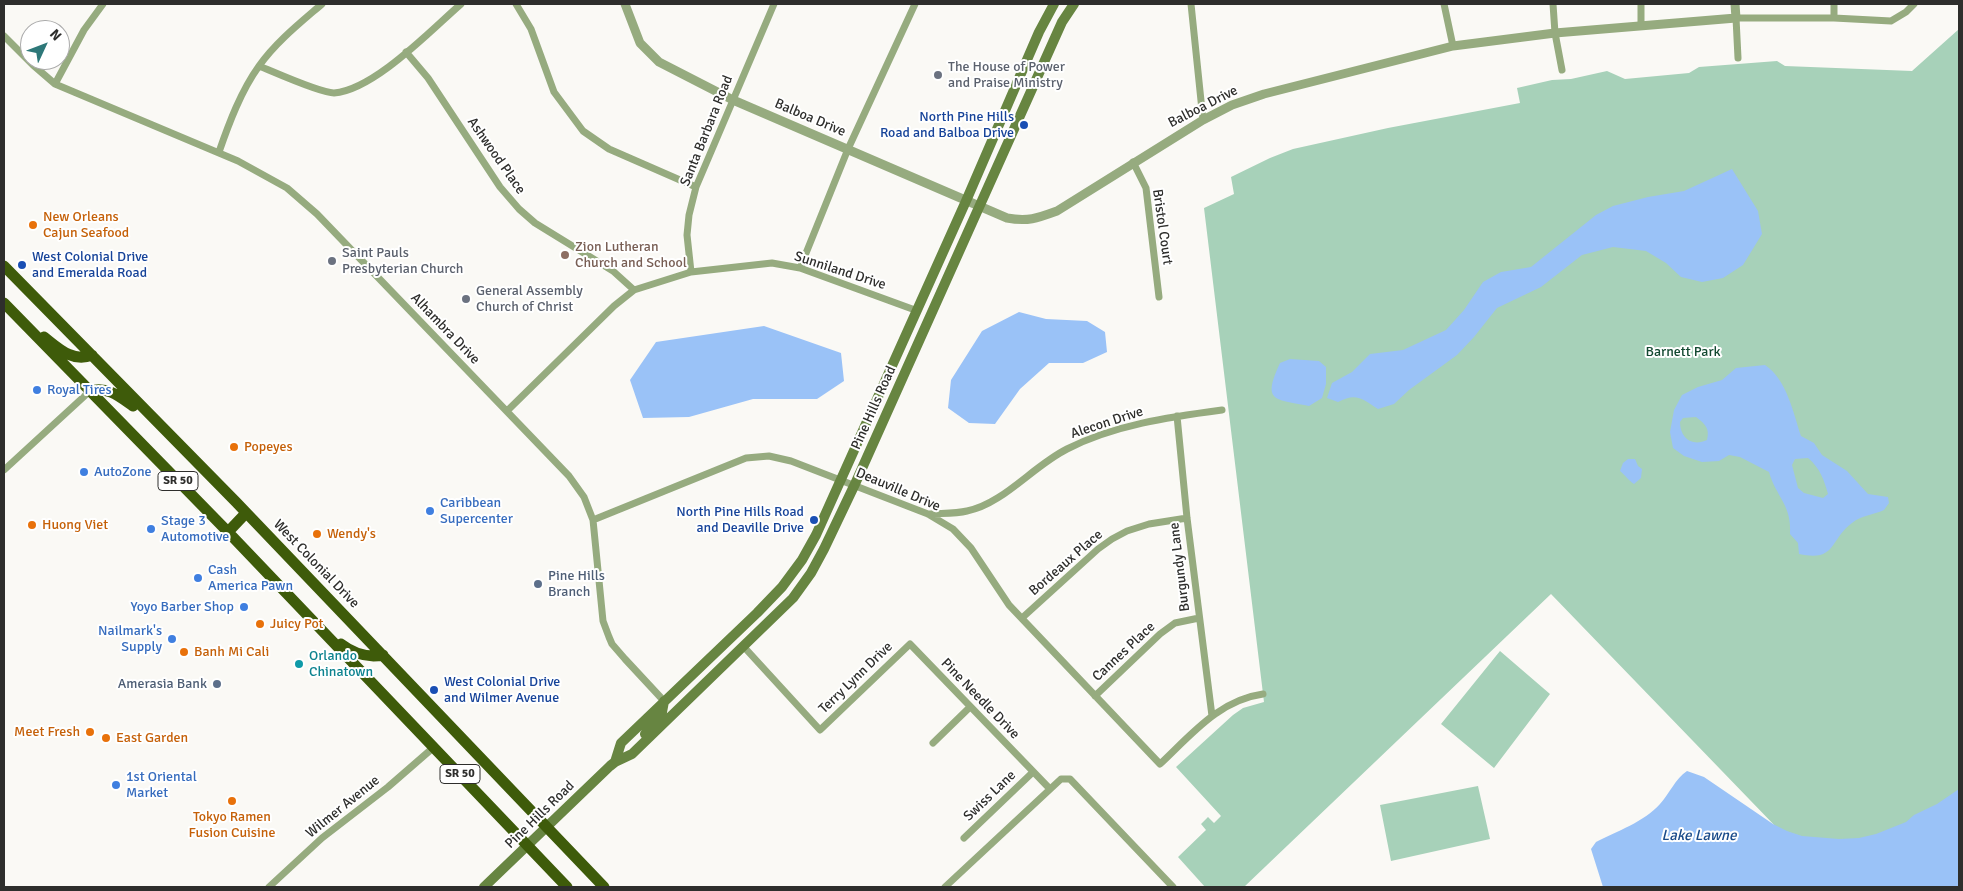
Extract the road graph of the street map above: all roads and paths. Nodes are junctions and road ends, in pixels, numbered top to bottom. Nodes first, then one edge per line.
1 (103, 4) edge
2 (322, 4) edge
3 (461, 4) edge
4 (516, 4) edge
5 (624, 4) edge
6 (774, 4) edge
7 (915, 4) edge
8 (1054, 4) edge
9 (1074, 4) edge
10 (1191, 4) edge
11 (1444, 4) edge
12 (1553, 4) edge
13 (1641, 4) edge
14 (1736, 4) edge
15 (1834, 4) edge
16 (1914, 4) edge
17 (1736, 18) junction
18 (1834, 18) junction
19 (1641, 26) junction
20 (1555, 33) junction
21 (4, 36) edge
22 (1453, 46) junction
23 (406, 52) junction
24 (1738, 58) dead end
25 (259, 66) junction
26 (1562, 70) dead end
27 (55, 84) junction
28 (733, 100) junction
29 (1203, 120) junction
30 (848, 149) junction
31 (219, 152) junction
32 (1133, 162) junction
33 (696, 187) junction
34 (966, 200) junction
35 (980, 206) junction
36 (4, 266) edge
37 (800, 268) junction
38 (691, 272) junction
39 (634, 290) junction
40 (1158, 297) dead end
41 (4, 304) edge
42 (915, 310) junction
43 (18, 318) junction
44 (92, 355) junction
45 (90, 391) junction
46 (1222, 410) dead end
47 (507, 411) junction
48 (1177, 416) junction
49 (162, 428) junction
50 (4, 470) edge
51 (841, 479) junction
52 (854, 484) junction
53 (246, 513) junction
54 (928, 514) junction
55 (1187, 518) junction
56 (593, 520) junction
57 (228, 532) junction
58 (1022, 618) junction
59 (1199, 618) junction
60 (322, 630) junction
61 (910, 644) joint
62 (744, 647) junction
63 (383, 655) junction
64 (1263, 694) dead end
65 (1094, 696) junction
66 (664, 701) junction
67 (970, 707) junction
68 (1212, 716) junction
69 (933, 743) dead end
70 (642, 744) junction
71 (434, 747) junction
72 (615, 762) junction
73 (1033, 772) junction
74 (1050, 789) junction
75 (547, 828) junction
76 (964, 838) dead end
77 (528, 846) junction
78 (269, 887) edge
79 (484, 887) edge
80 (567, 887) edge
81 (604, 887) edge
82 (945, 887) edge
83 (1173, 887) edge

1 - 27 street
2 - 25 street
3 - 23 street
4 - 33 street
5 - 28 street, Balboa Drive
6 - 28 street, Santa Barbara Road
7 - 30 street
8 - 34 main road, Pine Hills Road
9 - 35 main road, Pine Hills Road
10 - 29 street
11 - 22 street
12 - 20 street
13 - 19 street
14 - 17 street
15 - 18 street
16 - 18 street, Balboa Drive
17 - 18 street, Balboa Drive
17 - 19 street, Balboa Drive
17 - 24 street
19 - 20 street, Balboa Drive
20 - 22 street, Balboa Drive
20 - 26 street
21 - 27 street, Alhambra Drive
22 - 29 street, Balboa Drive
23 - 25 street
23 - 39 street, Ashwood Place
25 - 31 street
27 - 31 street, Alhambra Drive
28 - 30 street, Balboa Drive
28 - 33 street, Santa Barbara Road
29 - 32 street, Balboa Drive
30 - 34 street, Balboa Drive
30 - 37 street
31 - 47 street, Alhambra Drive
32 - 35 street, Balboa Drive
32 - 40 street, Bristol Court
33 - 38 street, Santa Barbara Road
34 - 35 street, Balboa Drive
34 - 42 main road, Pine Hills Road
35 - 52 main road, Pine Hills Road
36 - 44 highway, West Colonial Drive / SR 50
37 - 38 street, Sunniland Drive
37 - 42 street, Sunniland Drive
38 - 39 street, Sunniland Drive
39 - 47 street, Sunniland Drive
41 - 43 highway, SR 50
42 - 51 main road, Pine Hills Road
43 - 44 highway
43 - 45 highway, SR 50
44 - 49 highway, West Colonial Drive / SR 50
45 - 49 highway
45 - 50 street
45 - 57 highway, SR 50
46 - 48 street, Alecon Drive
47 - 56 street, Alhambra Drive
48 - 54 street, Alecon Drive
48 - 55 street, Burgundy Lane
49 - 53 highway, West Colonial Drive / SR 50
51 - 52 street, Deauville Drive
51 - 56 street, Deauville Drive
51 - 66 main road, Pine Hills Road
52 - 54 street, Deauville Drive
52 - 62 main road, Pine Hills Road
53 - 57 highway
53 - 63 highway, West Colonial Drive / SR 50
54 - 58 street, Deauville Drive
55 - 58 street, Bordeaux Place
55 - 59 street, Burgundy Lane
56 - 66 street, Alhambra Drive
57 - 60 highway, SR 50
58 - 65 street, Deauville Drive
59 - 65 street, Cannes Place
59 - 68 street, Burgundy Lane
60 - 63 highway
60 - 71 highway, SR 50
61 - 62 street, Terry Lynn Drive
61 - 67 street, Pine Needle Drive
62 - 70 main road, Pine Hills Road
63 - 75 highway, West Colonial Drive / SR 50
64 - 68 street
65 - 68 street, Deauville Drive
66 - 70 main road
66 - 72 main road, Pine Hills Road
67 - 69 street
67 - 73 street, Pine Needle Drive
70 - 72 main road, Pine Hills Road
71 - 77 highway, SR 50
71 - 78 street, Wilmer Avenue
72 - 75 main road, Pine Hills Road
73 - 74 street, Pine Needle Drive
73 - 76 street, Swiss Lane
74 - 82 street
74 - 83 street
75 - 77 main road, Pine Hills Road
75 - 81 highway, West Colonial Drive / SR 50
77 - 79 main road, Pine Hills Road
77 - 80 highway, SR 50

